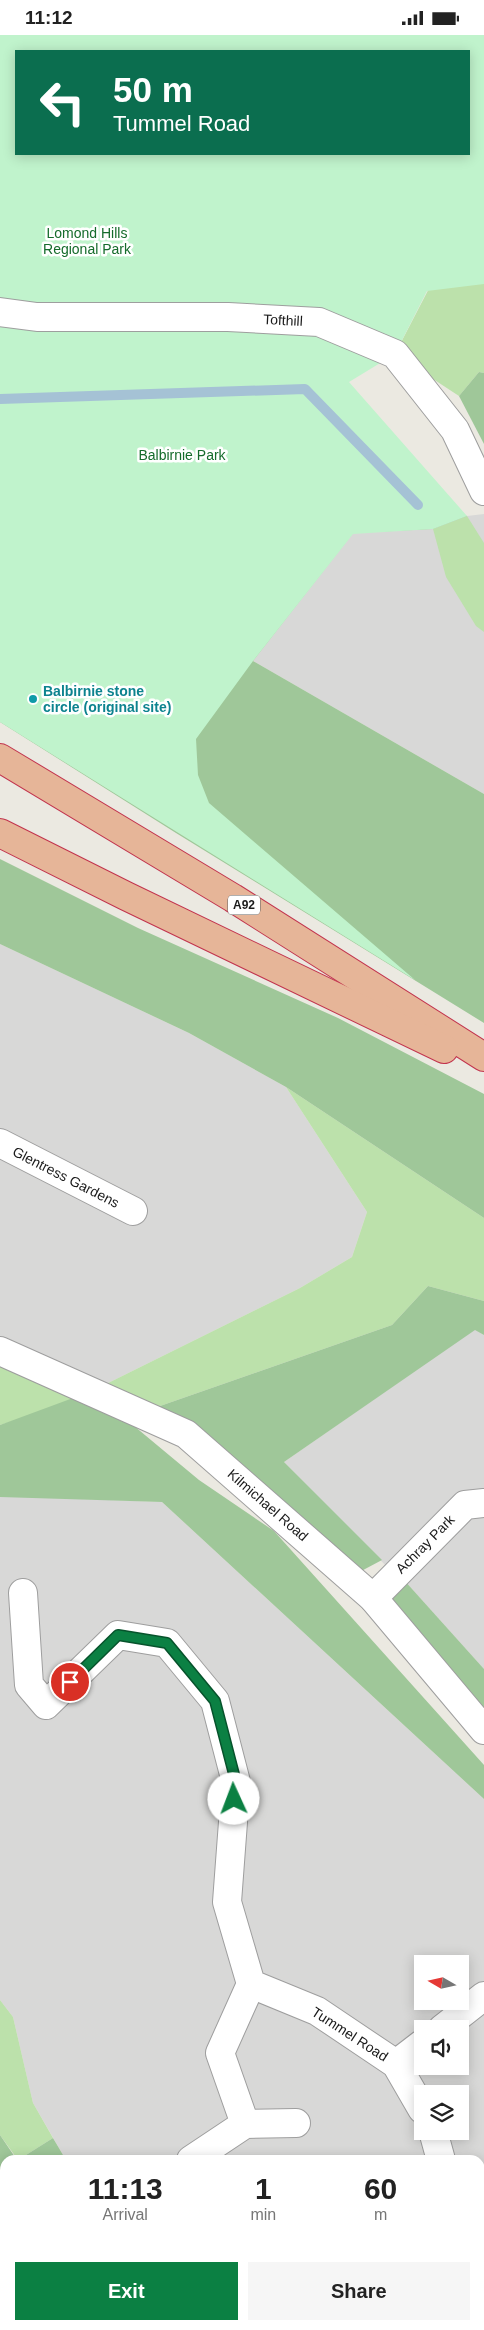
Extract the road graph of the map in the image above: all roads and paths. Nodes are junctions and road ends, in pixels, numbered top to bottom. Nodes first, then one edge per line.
1 (0, 312) edge
2 (484, 491) edge
3 (0, 758) edge
4 (0, 833) edge
5 (484, 1057) edge
6 (484, 1068) edge
7 (0, 1143) edge
8 (132, 1211) dead end
9 (0, 1351) edge
10 (484, 1503) edge
11 (23, 1593) dead end
12 (372, 1598) junction
13 (484, 1729) edge
14 (251, 1984) junction
15 (484, 1996) edge
16 (453, 2020) edge
17 (414, 2050) edge
18 (396, 2064) junction
19 (414, 2095) edge
20 (296, 2123) dead end
21 (245, 2125) junction
22 (435, 2140) edge
23 (199, 2155) edge
24 (440, 2155) edge

1 - 2 street, Tofthill
3 - 5 highway, A92
4 - 6 highway
7 - 8 street, Glentress Gardens
9 - 12 street, Kilmichael Road
10 - 12 street, Achray Park
11 - 14 street
12 - 13 street, Kilmichael Road
14 - 18 street, Tummel Road
14 - 21 street
15 - 16 street
17 - 18 street, Tummel Road
18 - 19 street, Tummel Road
20 - 21 street
21 - 23 street
22 - 24 street

